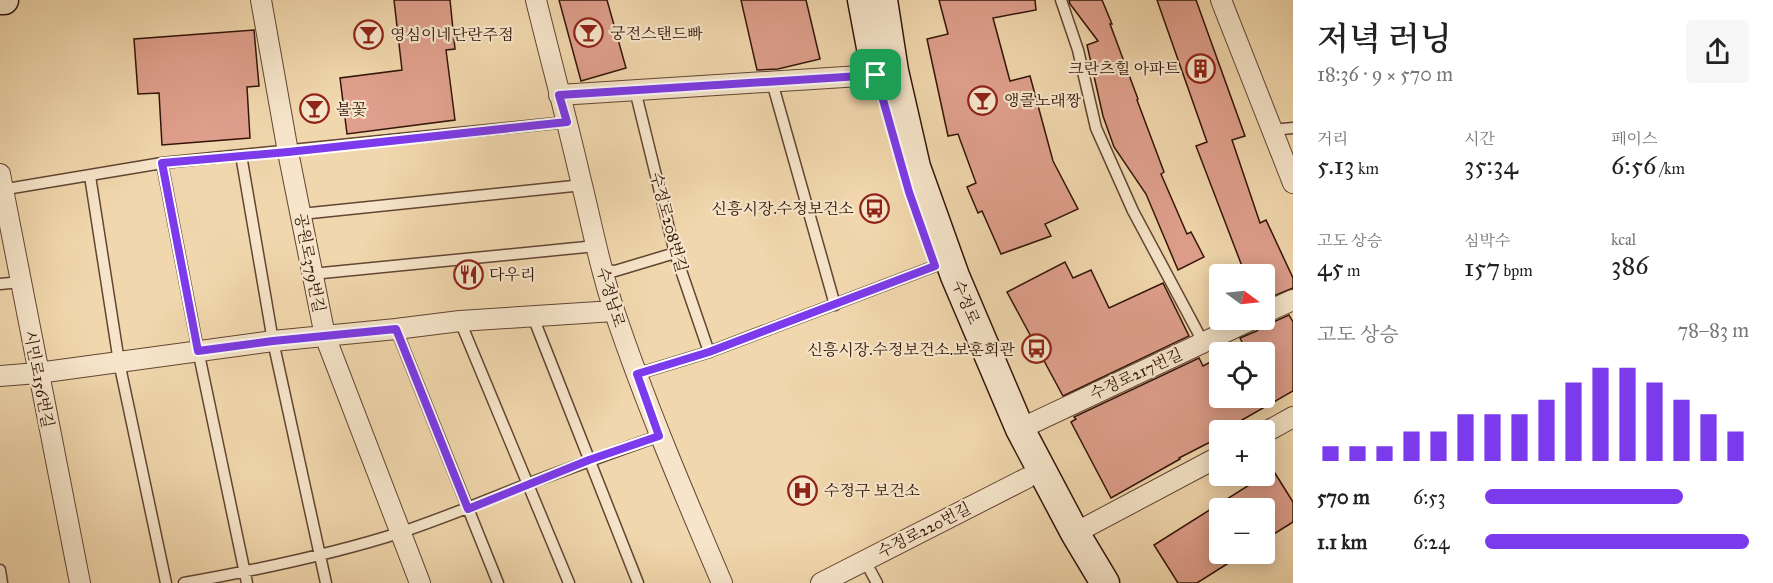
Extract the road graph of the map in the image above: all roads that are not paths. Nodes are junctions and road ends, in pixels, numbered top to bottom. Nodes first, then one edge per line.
1 (261, 0) edge
2 (536, 0) edge
3 (862, 0) edge
4 (883, 0) edge
5 (1061, 0) edge
6 (1221, 0) edge
7 (876, 75) junction
8 (772, 82) junction
9 (635, 90) junction
10 (559, 95) junction
11 (567, 122) junction
12 (1293, 128) edge
13 (1272, 130) junction
14 (288, 152) junction
15 (241, 155) junction
16 (162, 163) junction
17 (90, 176) junction
18 (1293, 183) edge
19 (1, 184) edge
20 (583, 185) junction
21 (301, 214) junction
22 (596, 246) junction
23 (675, 253) junction
24 (935, 266) junction
25 (603, 270) junction
26 (312, 274) junction
27 (21, 282) junction
28 (0, 284) edge
29 (1293, 300) edge
30 (835, 305) junction
31 (1275, 308) edge
32 (614, 311) junction
33 (533, 317) junction
34 (460, 321) junction
35 (396, 329) junction
36 (1229, 330) edge
37 (326, 336) junction
38 (273, 341) junction
39 (1203, 342) junction
40 (198, 351) junction
41 (709, 352) junction
42 (119, 362) junction
43 (38, 373) junction
44 (637, 374) junction
45 (0, 376) edge
46 (1293, 417) edge
47 (1275, 427) edge
48 (1020, 429) junction
49 (659, 436) junction
50 (589, 460) junction
51 (1209, 462) edge
52 (1027, 478) junction
53 (527, 484) junction
54 (468, 509) junction
55 (399, 533) junction
56 (1075, 533) junction
57 (320, 555) junction
58 (865, 561) junction
59 (0, 570) edge
60 (246, 578) edge
61 (2, 583) edge
62 (80, 583) edge
63 (166, 583) edge
64 (184, 583) edge
65 (326, 583) edge
66 (420, 583) edge
67 (498, 583) edge
68 (569, 583) edge
69 (638, 583) edge
70 (722, 583) edge
71 (821, 583) edge
72 (877, 583) edge
73 (1085, 583) edge
74 (1105, 583) edge

1 - 14 street, 공원로379번길
2 - 10 street, 수정남로
3 - 7 main road, 수정로
4 - 48 main road, 수정로
5 - 39 lane
6 - 13 street
7 - 8 street
7 - 24 main road, 수정로
8 - 9 street
8 - 30 lane
9 - 10 street
9 - 23 lane, 수정로208번길
10 - 11 street, 수정남로
11 - 14 lane
11 - 20 street, 수정남로
12 - 13 lane
13 - 18 street
14 - 15 lane
14 - 21 street, 공원로379번길
15 - 16 lane
15 - 38 lane
16 - 17 lane
16 - 40 lane
17 - 19 lane
17 - 42 lane
19 - 27 street, 시민로156번길
20 - 21 lane
20 - 22 street, 수정남로
21 - 26 street, 공원로379번길
22 - 25 street, 수정남로
22 - 26 lane
23 - 25 lane
23 - 41 lane, 수정로208번길
24 - 30 lane
24 - 52 main road, 수정로
25 - 32 street, 수정남로
26 - 37 street, 공원로379번길
27 - 28 lane
27 - 43 street, 시민로156번길
29 - 31 street
30 - 41 lane
32 - 33 street
32 - 44 street, 수정남로
33 - 34 street
33 - 50 lane
34 - 35 street
34 - 53 lane
35 - 37 street
35 - 54 lane
36 - 39 street, 수정로217번길
37 - 38 street
37 - 55 street, 공원로379번길
38 - 40 street
38 - 57 lane
39 - 48 street, 수정로217번길
40 - 42 street
40 - 60 lane
41 - 44 lane
42 - 43 street
42 - 63 lane
43 - 45 street
43 - 62 street, 시민로156번길
44 - 49 street, 수정남로
46 - 47 street
48 - 56 main road, 수정로
49 - 50 lane
49 - 70 street, 수정남로
50 - 53 lane
50 - 69 lane
51 - 56 street
52 - 58 street, 수정로220번길
52 - 73 main road, 수정로
53 - 54 lane
53 - 68 lane
54 - 55 lane
54 - 67 lane
55 - 57 lane
55 - 66 street, 공원로379번길
56 - 74 main road, 수정로
57 - 60 lane
57 - 65 lane
58 - 71 street, 수정로220번길
58 - 72 lane
59 - 61 lane
60 - 64 lane

